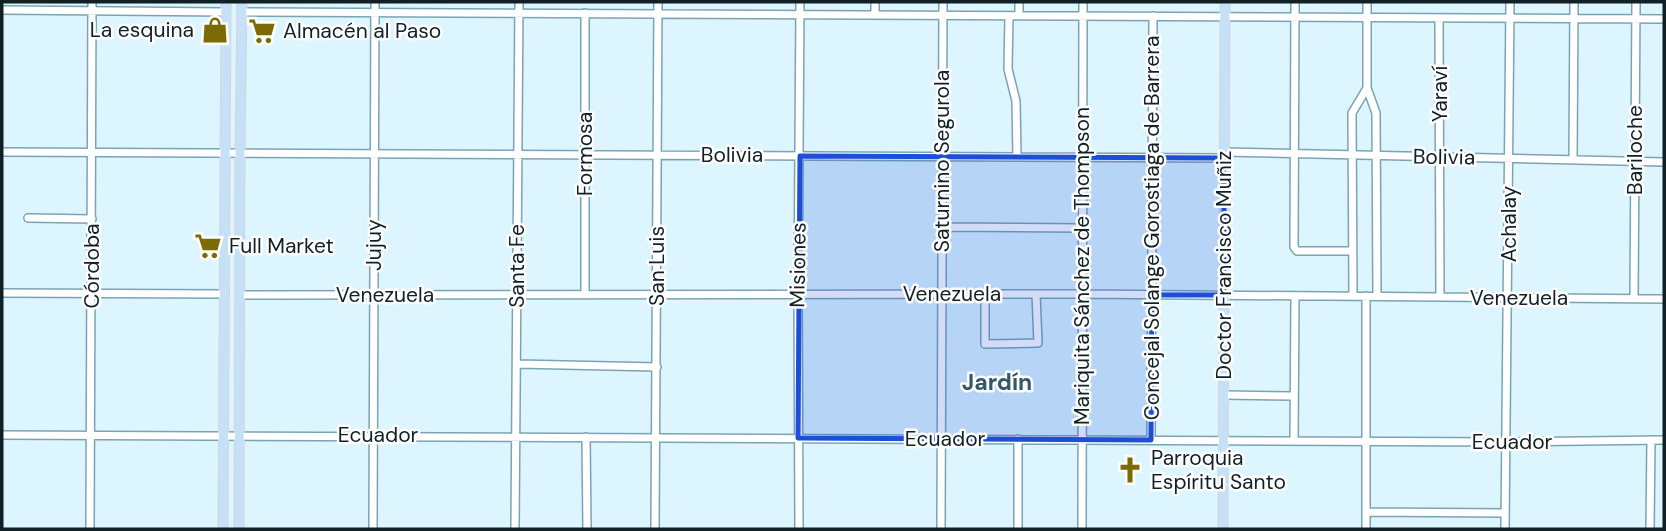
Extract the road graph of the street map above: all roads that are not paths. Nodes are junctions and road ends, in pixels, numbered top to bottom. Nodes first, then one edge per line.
1 (93, 2) edge
2 (375, 2) edge
3 (519, 2) edge
4 (658, 2) edge
5 (800, 2) edge
6 (876, 2) edge
7 (943, 2) edge
8 (1019, 2) edge
9 (1083, 2) edge
10 (1225, 2) edge
11 (1295, 2) edge
12 (1367, 2) edge
13 (1510, 2) edge
14 (1574, 2) edge
15 (1636, 2) edge
16 (226, 7) edge
17 (242, 7) edge
18 (2, 10) edge
19 (92, 11) junction
20 (375, 12) junction
21 (519, 13) junction
22 (586, 13) junction
23 (658, 14) junction
24 (800, 15) junction
25 (875, 15) junction
26 (943, 15) junction
27 (1009, 16) junction
28 (1019, 16) junction
29 (1083, 16) junction
30 (1153, 16) junction
31 (1225, 17) junction
32 (1295, 17) junction
33 (1367, 18) junction
34 (1439, 18) junction
35 (1510, 18) junction
36 (1574, 19) junction
37 (1636, 19) junction
38 (1664, 19) edge
39 (1367, 88) junction
40 (2, 152) edge
41 (92, 153) junction
42 (226, 153) junction
43 (240, 153) junction
44 (374, 154) junction
45 (518, 154) junction
46 (1294, 154) junction
47 (585, 155) junction
48 (657, 155) junction
49 (1224, 155) junction
50 (1352, 155) junction
51 (1377, 155) junction
52 (800, 156) junction
53 (942, 156) junction
54 (1440, 156) junction
55 (1017, 157) junction
56 (1083, 157) junction
57 (1153, 157) junction
58 (1509, 158) junction
59 (1573, 159) junction
60 (1634, 160) junction
61 (1664, 162) edge
62 (28, 218) dead end
63 (92, 219) junction
64 (942, 227) junction
65 (1083, 228) junction
66 (1352, 251) junction
67 (2, 293) edge
68 (92, 294) junction
69 (225, 294) junction
70 (516, 294) junction
71 (585, 294) junction
72 (657, 294) junction
73 (798, 294) junction
74 (942, 294) junction
75 (985, 294) junction
76 (1036, 294) junction
77 (1082, 294) junction
78 (240, 295) junction
79 (374, 295) junction
80 (1152, 295) junction
81 (1224, 295) junction
82 (1296, 296) junction
83 (1353, 296) junction
84 (1366, 296) junction
85 (1377, 296) junction
86 (1440, 297) junction
87 (1508, 298) junction
88 (1634, 299) junction
89 (1664, 299) edge
90 (517, 364) junction
91 (657, 367) junction
92 (1223, 395) junction
93 (1294, 396) junction
94 (2, 435) edge
95 (90, 435) junction
96 (374, 435) junction
97 (225, 436) junction
98 (240, 436) junction
99 (515, 436) junction
100 (586, 437) junction
101 (655, 437) junction
102 (798, 438) junction
103 (942, 439) junction
104 (1018, 439) junction
105 (1082, 440) junction
106 (1151, 440) junction
107 (1223, 440) junction
108 (1651, 440) junction
109 (1664, 440) edge
110 (1294, 441) junction
111 (1366, 441) junction
112 (1506, 442) junction
113 (1366, 512) junction
114 (1505, 513) junction
115 (90, 529) edge
116 (223, 529) edge
117 (240, 529) edge
118 (373, 529) edge
119 (516, 529) edge
120 (587, 529) edge
121 (655, 529) edge
122 (799, 529) edge
123 (941, 529) edge
124 (1018, 529) edge
125 (1082, 529) edge
126 (1223, 529) edge
127 (1366, 529) edge
128 (1505, 529) edge
129 (1650, 529) edge

1 - 19 street, Córdoba
2 - 20 street, Jujuy
3 - 21 street, Santa Fe
4 - 23 street, San Luis
5 - 24 street, Misiones
6 - 25 street
7 - 26 street, Saturnino Segurola
8 - 28 street
9 - 29 street, Mariquita Sánchez de Thompson
10 - 31 main road, Doctor Francisco Muñiz
11 - 32 street
12 - 33 street
13 - 35 street, Achalay
14 - 36 street
15 - 37 street, Bariloche
16 - 19 street
16 - 42 main road
17 - 20 street
17 - 43 main road
18 - 19 street
19 - 41 street, Córdoba
20 - 21 street
20 - 44 street, Jujuy
21 - 22 street
21 - 45 street, Santa Fe
22 - 23 street
22 - 47 street, Formosa
23 - 24 street
23 - 48 street, San Luis
24 - 25 street
24 - 52 street, Misiones
25 - 26 street
26 - 27 street
26 - 53 street, Saturnino Segurola
27 - 28 street
27 - 55 street
28 - 29 street
29 - 30 street
29 - 56 street, Mariquita Sánchez de Thompson
30 - 31 street
30 - 57 street, Concejal Solange Gorostiaga de Barrera
31 - 32 street
31 - 49 main road, Doctor Francisco Muñiz
32 - 33 street
32 - 46 street
33 - 34 street
33 - 39 street
34 - 35 street
34 - 54 street, Yaraví
35 - 36 street
35 - 58 street, Achalay
36 - 37 street
36 - 59 street
37 - 38 street
37 - 60 street, Bariloche
39 - 50 street
39 - 51 street
40 - 41 street, Bolivia
41 - 42 street, Bolivia
41 - 63 street, Córdoba
42 - 43 street, Bolivia
42 - 69 main road
43 - 44 street, Bolivia
43 - 78 main road
44 - 45 street, Bolivia
44 - 79 street, Jujuy
45 - 47 street, Bolivia
45 - 70 street, Santa Fe
46 - 49 street, Bolivia
46 - 50 street, Bolivia
46 - 66 street
47 - 48 street, Bolivia
47 - 71 street, Formosa
48 - 52 street, Bolivia
48 - 72 street, San Luis
49 - 57 street, Bolivia
49 - 81 main road, Doctor Francisco Muñiz
50 - 51 street, Bolivia
50 - 66 street
51 - 54 street, Bolivia
51 - 85 street
52 - 53 street, Bolivia
52 - 73 street, Misiones
53 - 55 street, Bolivia
53 - 64 street, Saturnino Segurola
54 - 58 street, Bolivia
54 - 86 street, Yaraví
55 - 56 street, Bolivia
56 - 57 street, Bolivia
56 - 65 street, Mariquita Sánchez de Thompson
57 - 80 street, Concejal Solange Gorostiaga de Barrera
58 - 59 street, Bolivia
58 - 87 street, Achalay
59 - 60 street, Bolivia
60 - 61 street, Bolivia
60 - 88 street, Bariloche
62 - 63 street
63 - 68 street, Córdoba
64 - 65 street
64 - 74 street, Saturnino Segurola
65 - 77 street, Mariquita Sánchez de Thompson
66 - 83 street
67 - 68 street
68 - 69 street
68 - 95 street, Córdoba
69 - 97 main road
70 - 71 street, Venezuela
70 - 79 street, Venezuela
70 - 90 street, Santa Fe
71 - 72 street, Venezuela
72 - 73 street, Venezuela
72 - 91 street, San Luis
73 - 74 street, Venezuela
73 - 102 street, Misiones
74 - 75 street, Venezuela
74 - 103 street, Saturnino Segurola
75 - 76 street, Venezuela
75 - 76 street
76 - 77 street, Venezuela
77 - 80 street, Venezuela
77 - 105 street, Mariquita Sánchez de Thompson
78 - 79 street, Venezuela
78 - 98 main road
79 - 96 street, Jujuy
80 - 81 street, Venezuela
80 - 106 street, Concejal Solange Gorostiaga de Barrera
81 - 82 street, Venezuela
81 - 92 main road, Doctor Francisco Muñiz
82 - 83 street, Venezuela
82 - 93 street
83 - 84 street, Venezuela
84 - 85 street, Venezuela
84 - 111 street
85 - 86 street, Venezuela
86 - 87 street, Venezuela
87 - 88 street, Venezuela
87 - 112 street, Achalay
88 - 89 street, Venezuela
90 - 91 street
90 - 99 street, Santa Fe
91 - 101 street, San Luis
92 - 93 street
92 - 107 main road, Doctor Francisco Muñiz
93 - 110 street
94 - 95 street, Ecuador
95 - 97 street, Ecuador
95 - 115 street, Córdoba
96 - 98 street, Ecuador
96 - 99 street, Ecuador
96 - 118 street, Jujuy
97 - 98 street, Ecuador
97 - 116 main road
98 - 117 main road
99 - 100 street, Ecuador
99 - 119 street, Santa Fe
100 - 101 street, Ecuador
100 - 120 street
101 - 102 street, Ecuador
101 - 121 street, San Luis
102 - 103 street, Ecuador
102 - 122 street, Misiones
103 - 104 street, Ecuador
103 - 123 street, Saturnino Segurola
104 - 105 street, Ecuador
104 - 124 street
105 - 106 street, Ecuador
105 - 125 street, Mariquita Sánchez de Thompson
106 - 107 street, Ecuador
107 - 110 street, Ecuador
107 - 126 main road, Doctor Francisco Muñiz
108 - 109 street, Ecuador
108 - 112 street, Ecuador
108 - 129 street
110 - 111 street, Ecuador
111 - 112 street, Ecuador
111 - 113 street
112 - 114 street, Achalay
113 - 114 street
113 - 127 street
114 - 128 street, Achalay

